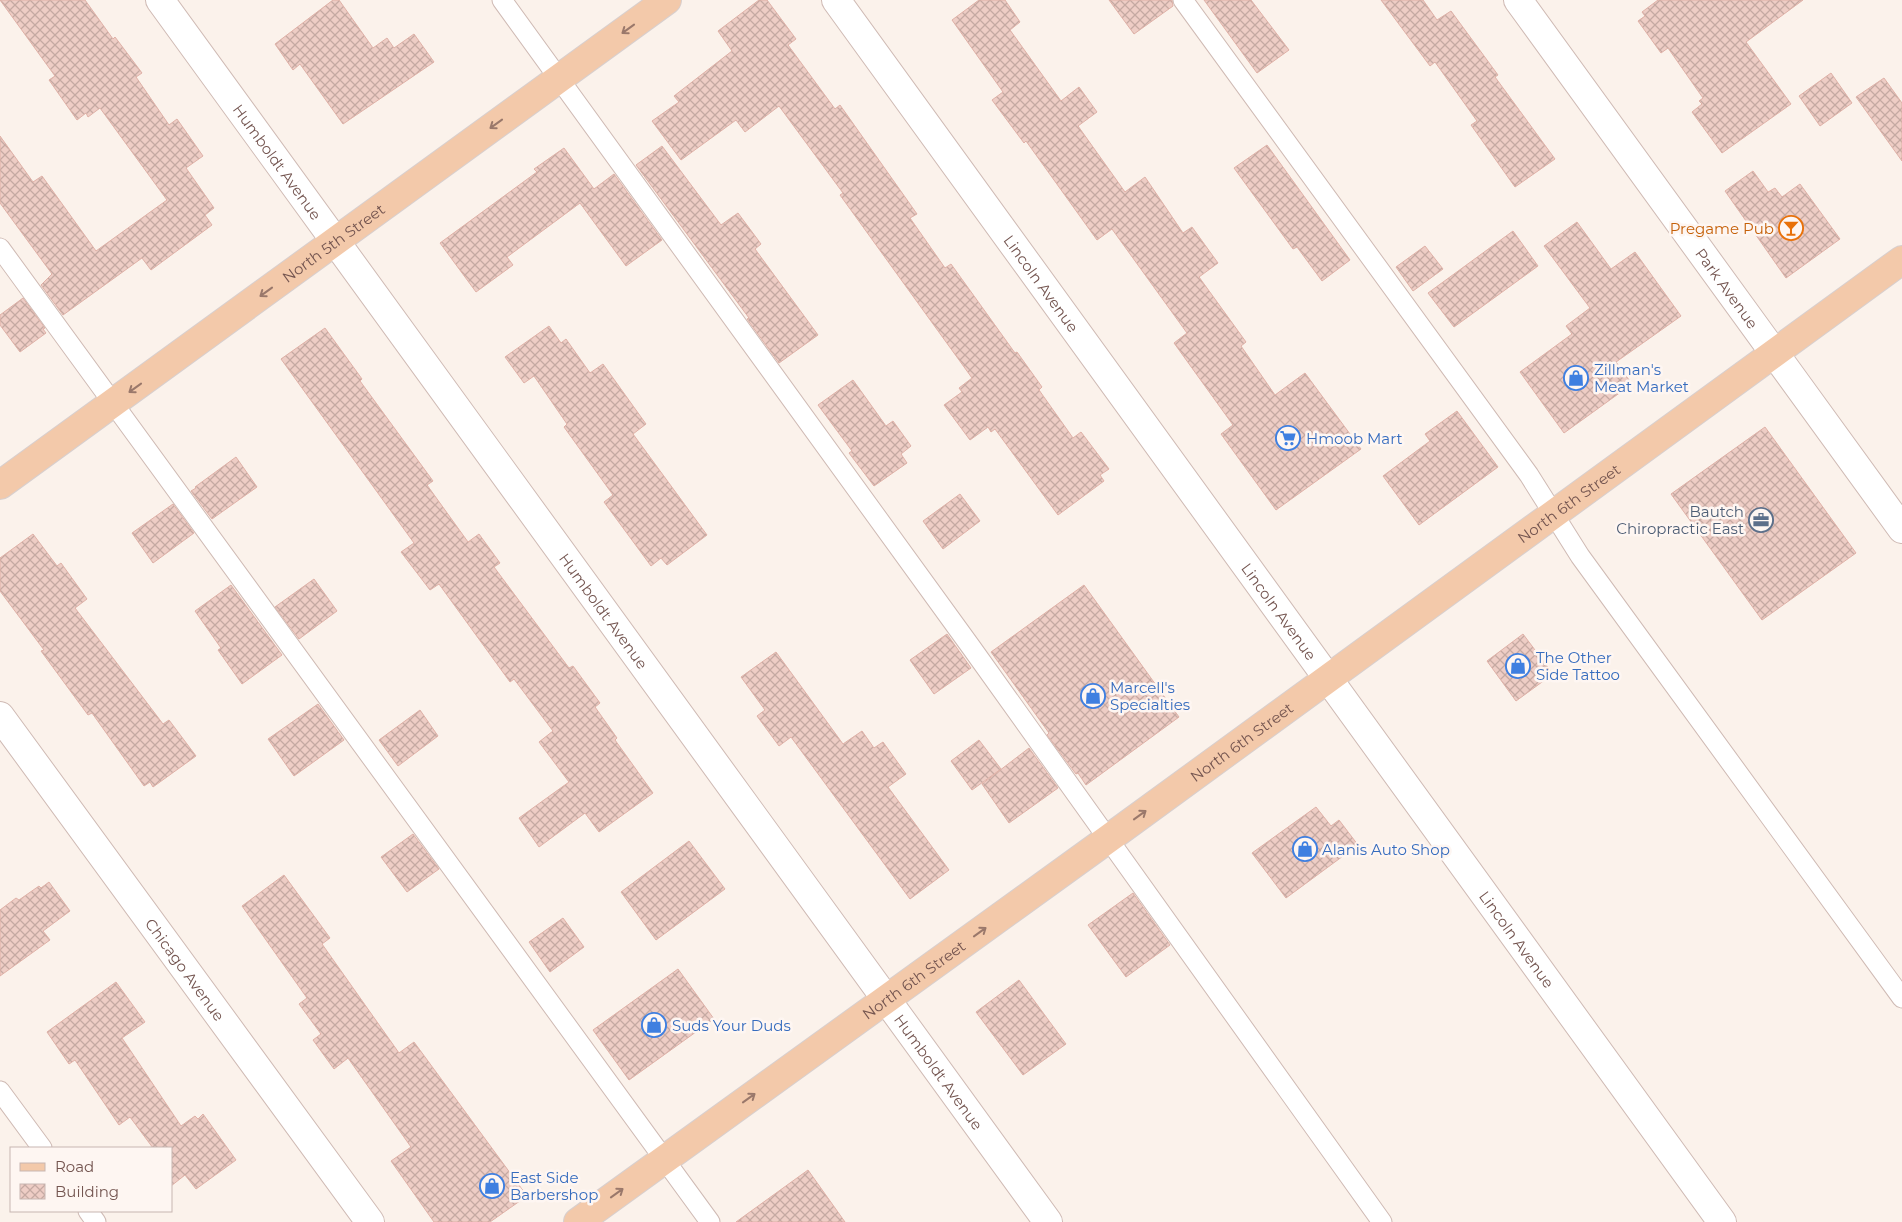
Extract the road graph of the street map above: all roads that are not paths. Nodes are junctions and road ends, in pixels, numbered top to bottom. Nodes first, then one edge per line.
1 (160, 0) edge
2 (502, 0) edge
3 (668, 0) edge
4 (836, 0) edge
5 (1182, 0) edge
6 (1518, 0) edge
7 (558, 79) junction
8 (335, 241) junction
9 (0, 248) edge
10 (1902, 260) edge
11 (1775, 354) junction
12 (112, 404) junction
13 (0, 485) edge
14 (1554, 514) junction
15 (1902, 529) edge
16 (1329, 679) junction
17 (0, 716) edge
18 (1108, 839) junction
19 (1902, 998) edge
20 (886, 1000) junction
21 (0, 1091) edge
22 (41, 1147) edge
23 (665, 1158) junction
24 (370, 1222) edge
25 (578, 1222) edge
26 (710, 1222) edge
27 (1048, 1222) edge
28 (1382, 1222) edge
29 (1722, 1222) edge

1 - 8 street, Humboldt Avenue
2 - 7 lane
3 -> 7 main road, North 5th Street
4 - 16 street, Lincoln Avenue
5 - 14 lane
6 - 11 street, Park Avenue
7 -> 8 main road, North 5th Street
7 - 18 lane
8 -> 12 main road, North 5th Street
8 - 20 street, Humboldt Avenue
9 - 12 lane
10 - 11 main road, North 6th Street
11 - 14 main road, North 6th Street
11 - 15 street, Park Avenue
12 - 13 main road, North 5th Street
12 - 23 lane
14 - 16 main road, North 6th Street
14 - 19 lane
18 -> 16 main road, North 6th Street
16 - 29 street, Lincoln Avenue
17 - 24 street, Chicago Avenue
20 -> 18 main road, North 6th Street
18 - 28 lane
23 -> 20 main road, North 6th Street
20 - 27 street, Humboldt Avenue
21 - 22 lane
25 -> 23 main road, North 6th Street
23 - 26 lane

